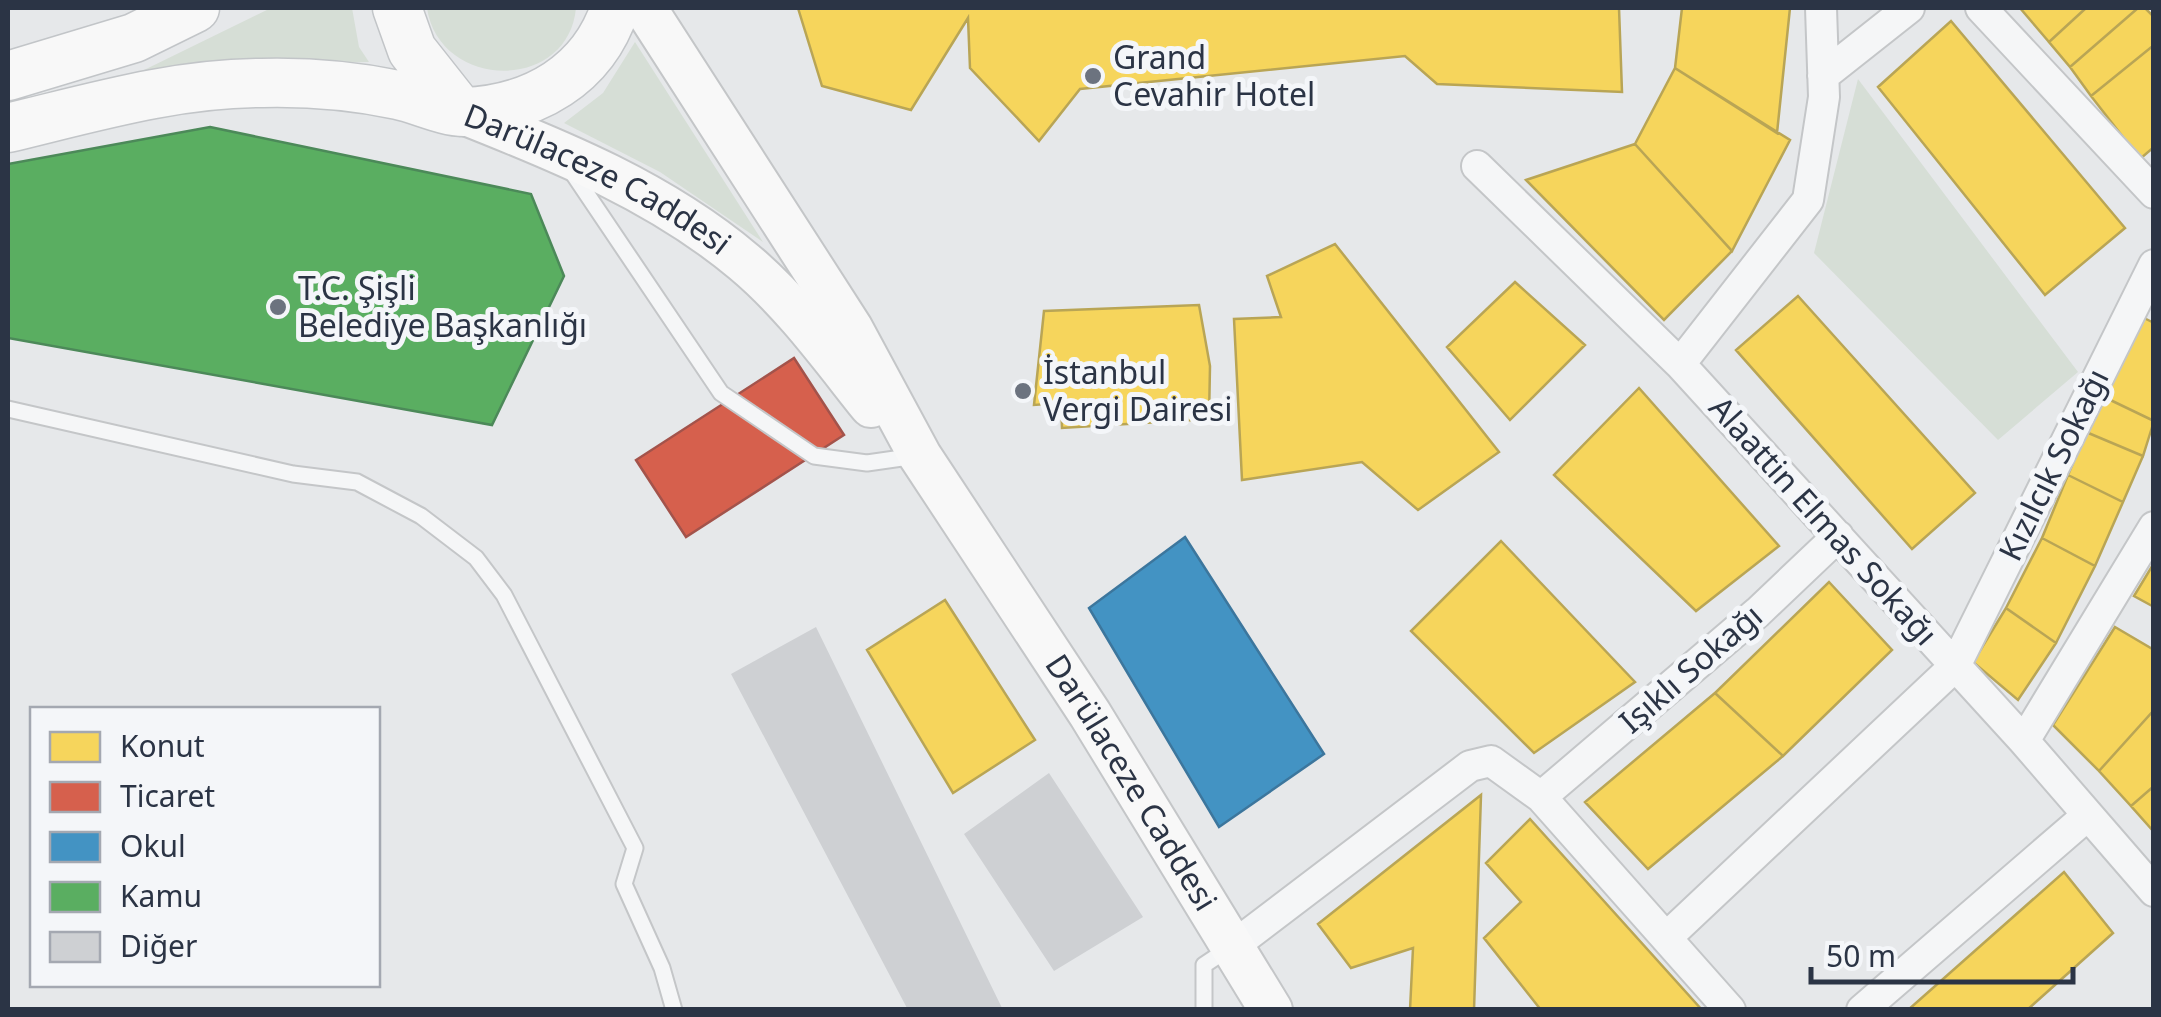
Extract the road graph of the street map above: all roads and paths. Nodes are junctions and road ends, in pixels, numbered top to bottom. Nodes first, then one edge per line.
1 (195, 8) edge
2 (397, 8) edge
3 (615, 8) edge
4 (646, 8) edge
5 (1821, 8) edge
6 (1909, 8) edge
7 (1982, 8) edge
8 (8, 76) edge
9 (1823, 76) junction
10 (460, 112) junction
11 (8, 128) edge
12 (555, 148) junction
13 (1476, 166) dead end
14 (2154, 193) edge
15 (2154, 264) edge
16 (1680, 364) junction
17 (8, 409) edge
18 (920, 456) junction
19 (2154, 527) edge
20 (1838, 536) junction
21 (1955, 666) junction
22 (2024, 741) junction
23 (1541, 798) junction
24 (2088, 816) junction
25 (2154, 891) edge
26 (1666, 938) junction
27 (1232, 946) junction
28 (1203, 1009) edge
29 (674, 1010) edge
30 (1272, 1010) edge
31 (1730, 1010) edge
32 (1862, 1010) edge

1 - 8 main road
2 - 10 main road
3 - 10 main road
4 - 18 main road, Darülaceze Caddesi
5 - 9 street
6 - 9 street
7 - 14 street
9 - 16 street
10 - 11 main road, Darülaceze Caddesi
10 - 12 main road, Darülaceze Caddesi
12 - 18 main road, Darülaceze Caddesi
12 - 18 lane
13 - 16 street, Alaattin Elmas Sokağı
15 - 21 street, Kızılcık Sokağı
16 - 20 street, Alaattin Elmas Sokağı
17 - 29 lane
18 - 27 main road, Darülaceze Caddesi
19 - 22 street
20 - 21 street, Alaattin Elmas Sokağı
20 - 23 street, Işıklı Sokağı
21 - 22 street, Alaattin Elmas Sokağı
21 - 26 street
22 - 24 street, Alaattin Elmas Sokağı
23 - 26 street
23 - 27 street
24 - 25 street, Alaattin Elmas Sokağı
24 - 32 street
26 - 31 street
27 - 28 lane
27 - 30 main road, Darülaceze Caddesi

